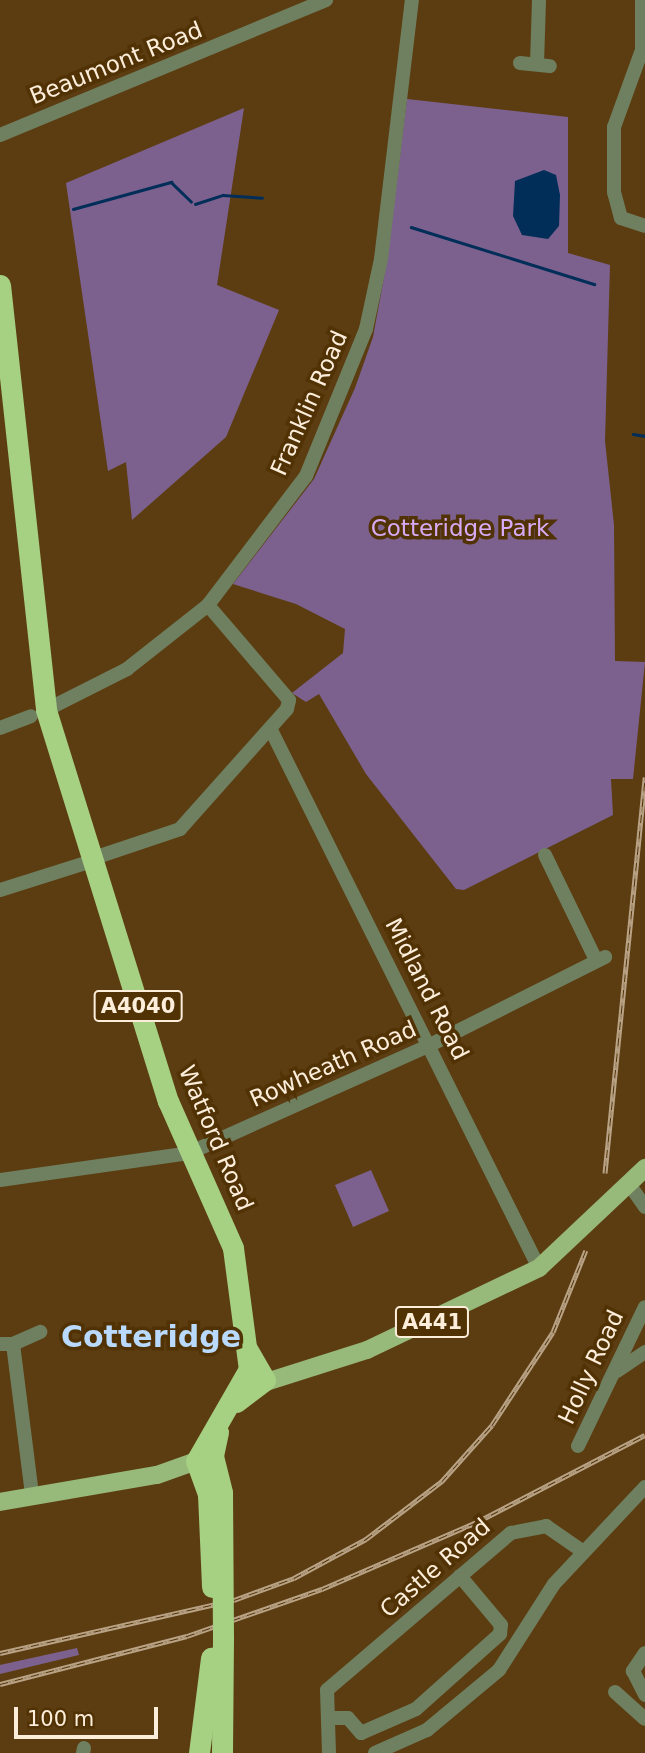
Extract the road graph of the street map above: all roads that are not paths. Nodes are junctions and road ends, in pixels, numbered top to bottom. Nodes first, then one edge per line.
1 (326, 0) edge
2 (412, 0) edge
3 (539, 0) edge
4 (642, 0) edge
5 (520, 63) dead end
6 (0, 135) edge
7 (645, 226) edge
8 (0, 285) edge
9 (208, 605) junction
10 (38, 713) junction
11 (0, 728) edge
12 (272, 732) junction
13 (545, 855) dead end
14 (92, 860) junction
15 (0, 890) edge
16 (430, 1045) junction
17 (189, 1153) junction
18 (645, 1168) edge
19 (0, 1180) edge
20 (629, 1184) junction
21 (645, 1207) edge
22 (539, 1268) junction
23 (645, 1307) edge
24 (40, 1332) dead end
25 (6, 1344) edge
26 (645, 1352) edge
27 (617, 1371) junction
28 (255, 1372) junction
29 (578, 1446) dead end
30 (204, 1460) junction
31 (645, 1487) edge
32 (32, 1496) junction
33 (0, 1502) edge
34 (582, 1552) junction
35 (460, 1576) junction
36 (216, 1644) junction
37 (645, 1653) edge
38 (615, 1692) dead end
39 (645, 1695) edge
40 (328, 1718) junction
41 (645, 1719) edge
42 (199, 1753) edge
43 (222, 1753) edge
44 (329, 1753) edge
45 (375, 1753) edge

1 - 6 street, Beaumont Road
2 - 9 street, Franklin Road
3 - 5 street
4 - 7 street
8 - 10 highway, A4040
9 - 10 street, Franklin Road
9 - 12 street
10 - 11 street, Franklin Road
10 - 14 highway, Watford Road / A4040
12 - 14 street
12 - 16 street, Midland Road
13 - 16 street, Rowheath Road
14 - 15 street
14 - 17 highway, Watford Road / A4040
16 - 17 street, Rowheath Road
16 - 22 street, Midland Road
17 - 19 street, Rowheath Road
17 - 28 highway, Watford Road / A4040
18 - 20 main road, A441
20 - 21 street
20 - 22 main road, A441
22 - 28 main road, A441
23 - 27 street, Holly Road
24 - 25 street
25 - 32 street
26 - 27 street
27 - 29 street, Holly Road
28 - 30 highway
30 - 32 main road
30 - 36 highway
30 - 36 highway, bridge
31 - 34 street
32 - 33 main road
34 - 35 street, Castle Road
34 - 45 street
35 - 40 street, Castle Road
35 - 40 street
36 - 42 highway
36 - 43 highway
37 - 39 street
38 - 41 street
40 - 44 street

